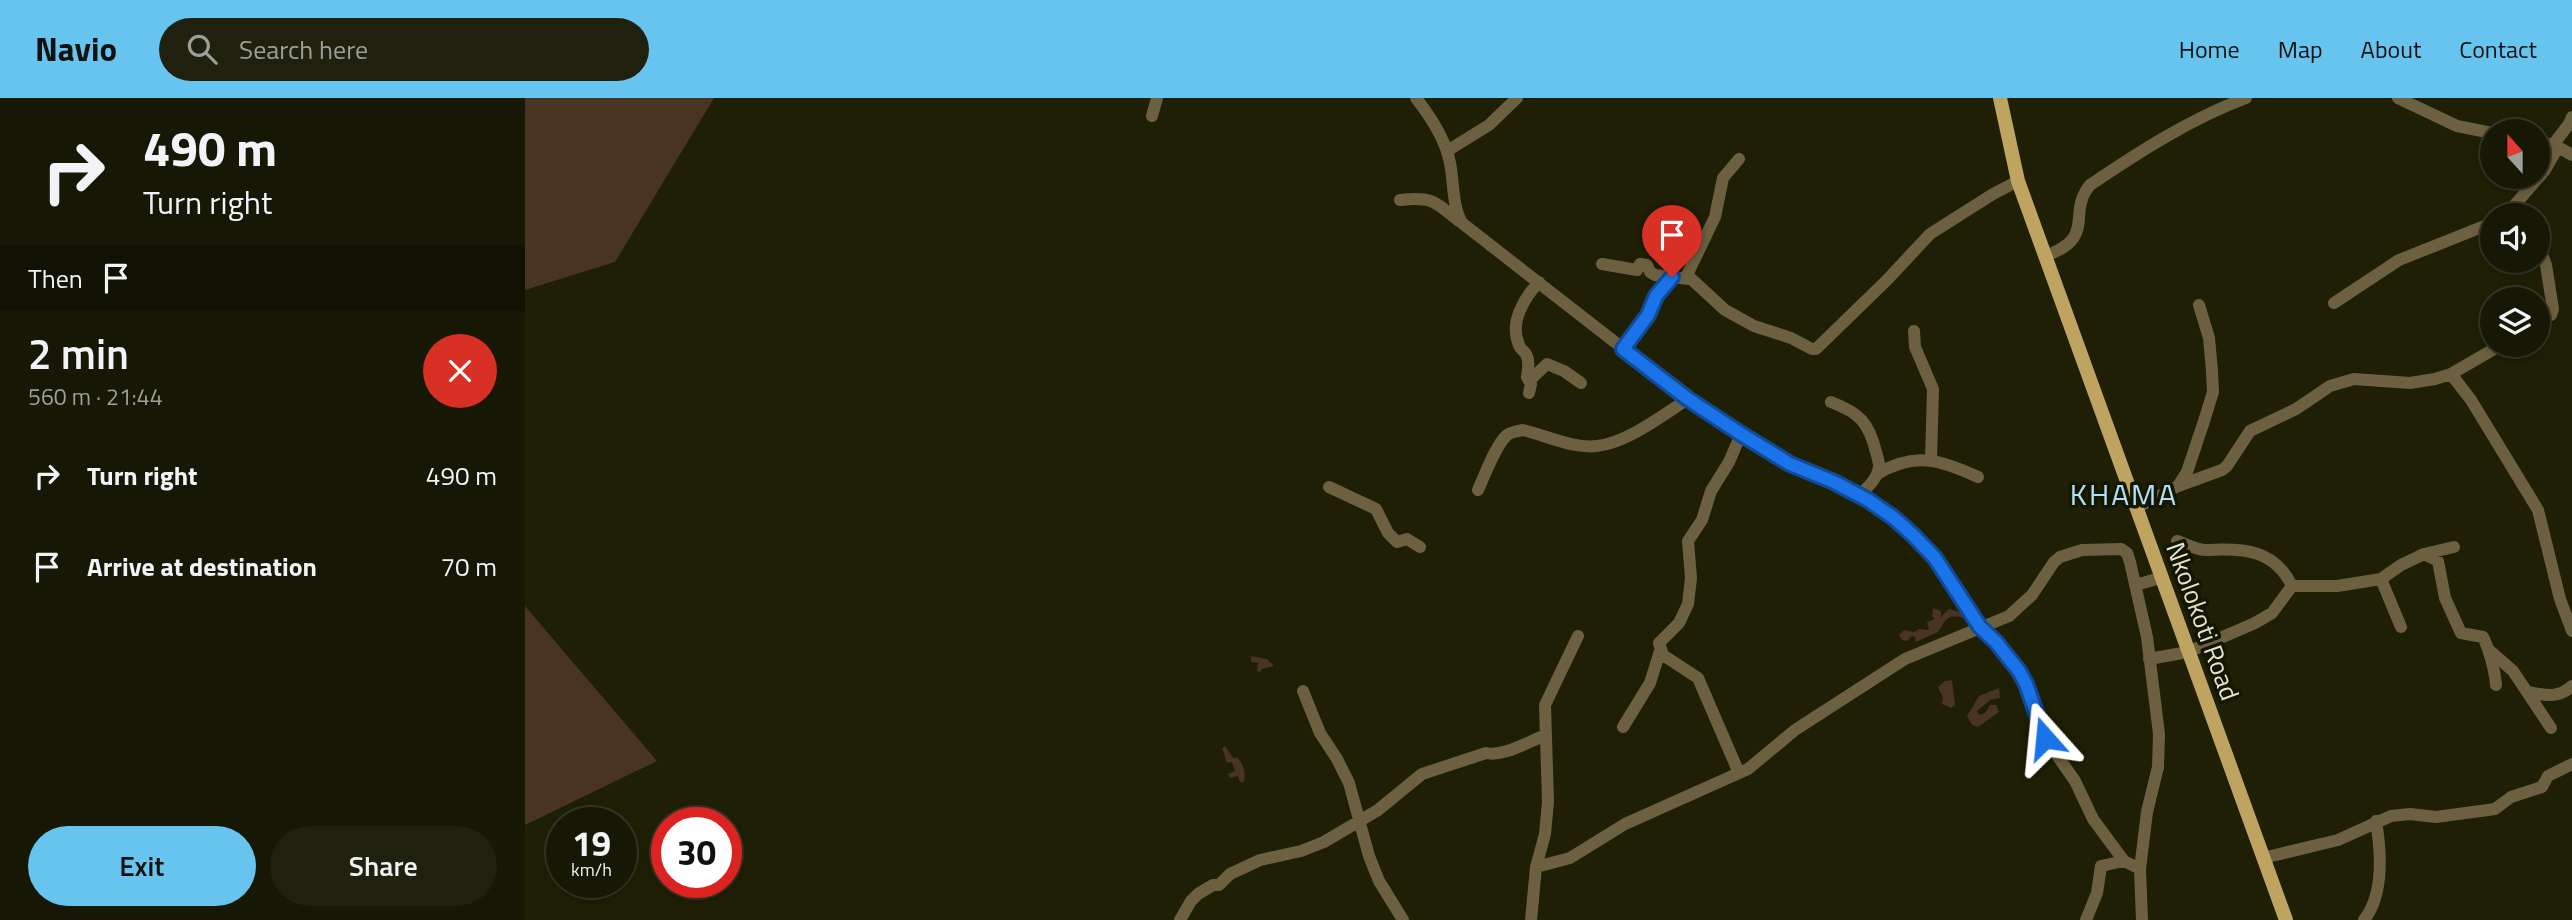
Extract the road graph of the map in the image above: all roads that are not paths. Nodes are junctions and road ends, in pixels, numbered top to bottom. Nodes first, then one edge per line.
1 (1157, 98) edge
2 (1416, 98) edge
3 (1517, 98) edge
4 (2000, 98) edge
5 (2246, 98) edge
6 (2398, 98) edge
7 (2417, 102) edge
8 (1152, 117) dead end
9 (2572, 117) edge
10 (2480, 131) edge
11 (2550, 145) edge
12 (2555, 146) junction
13 (1447, 151) junction
14 (2572, 155) edge
15 (1739, 159) dead end
16 (2018, 181) junction
17 (1400, 200) dead end
18 (2520, 203) edge
19 (1462, 223) junction
20 (2480, 228) edge
21 (2045, 256) junction
22 (1602, 264) dead end
23 (1672, 277) junction
24 (1689, 279) junction
25 (1539, 282) junction
26 (2550, 290) edge
27 (2334, 303) dead end
28 (2199, 305) dead end
29 (2550, 315) edge
30 (1914, 331) dead end
31 (1623, 349) junction
32 (2480, 357) edge
33 (2451, 374) junction
34 (1581, 383) dead end
35 (1688, 399) junction
36 (1831, 402) dead end
37 (1741, 434) junction
38 (1931, 460) junction
39 (1877, 474) junction
40 (1978, 477) dead end
41 (2178, 486) junction
42 (1329, 487) dead end
43 (1478, 490) dead end
44 (1860, 495) junction
45 (2136, 508) junction
46 (2177, 541) dead end
47 (1420, 547) dead end
48 (2455, 547) dead end
49 (2424, 554) junction
50 (2160, 578) junction
51 (2136, 585) junction
52 (2387, 585) junction
53 (2292, 586) junction
54 (1980, 627) junction
55 (2401, 627) dead end
56 (2572, 631) edge
57 (1578, 636) dead end
58 (2489, 650) junction
59 (1660, 651) junction
60 (2188, 652) junction
61 (2150, 659) junction
62 (2496, 685) dead end
63 (2572, 686) edge
64 (1303, 691) dead end
65 (2528, 692) junction
66 (1623, 727) dead end
67 (2551, 728) dead end
68 (1546, 735) junction
69 (2572, 764) edge
70 (1739, 774) junction
71 (1360, 820) junction
72 (2376, 821) junction
73 (2263, 858) junction
74 (2124, 861) junction
75 (1536, 867) junction
76 (2140, 869) junction
77 (1180, 920) edge
78 (1403, 920) edge
79 (1531, 920) edge
80 (2086, 920) edge
81 (2142, 920) edge
82 (2285, 920) edge
83 (2364, 920) edge

1 - 8 street
2 - 13 street
3 - 13 street
4 - 16 main road, Nkolokoti Road
5 - 21 street
6 - 7 street
7 - 10 street
9 - 12 street
11 - 12 street
12 - 14 street
12 - 18 street
13 - 19 street
15 - 24 street
16 - 21 main road, Nkolokoti Road
16 - 24 street
17 - 19 street
19 - 25 street
20 - 27 street
21 - 45 main road, Nkolokoti Road
22 - 23 street
23 - 24 street
23 - 31 street
25 - 31 street
25 - 34 street
26 - 29 street
28 - 41 street
30 - 38 street
31 - 35 street
32 - 33 street
33 - 41 street
33 - 56 street
35 - 37 street
35 - 43 street
36 - 39 street
37 - 44 street
37 - 59 street
38 - 39 street
38 - 40 street
39 - 44 street
41 - 45 street
42 - 47 street
44 - 54 street
45 - 50 main road, Nkolokoti Road
46 - 53 street
48 - 49 street
49 - 52 street
49 - 58 street
50 - 51 street
50 - 60 main road, Nkolokoti Road
51 - 54 street
51 - 61 street
52 - 53 street
52 - 55 street
53 - 60 street
54 - 70 street
54 - 74 street
57 - 68 street
58 - 62 street
58 - 65 street
59 - 66 street
59 - 70 street
60 - 61 street
60 - 73 main road, Nkolokoti Road
61 - 76 street
63 - 65 street
64 - 71 street
65 - 67 street
68 - 71 street
68 - 75 street
69 - 72 street
70 - 75 street
71 - 77 street
71 - 78 street
72 - 73 street
72 - 83 street
73 - 82 main road, Nkolokoti Road
74 - 76 street
74 - 80 street
75 - 79 street
76 - 81 street

